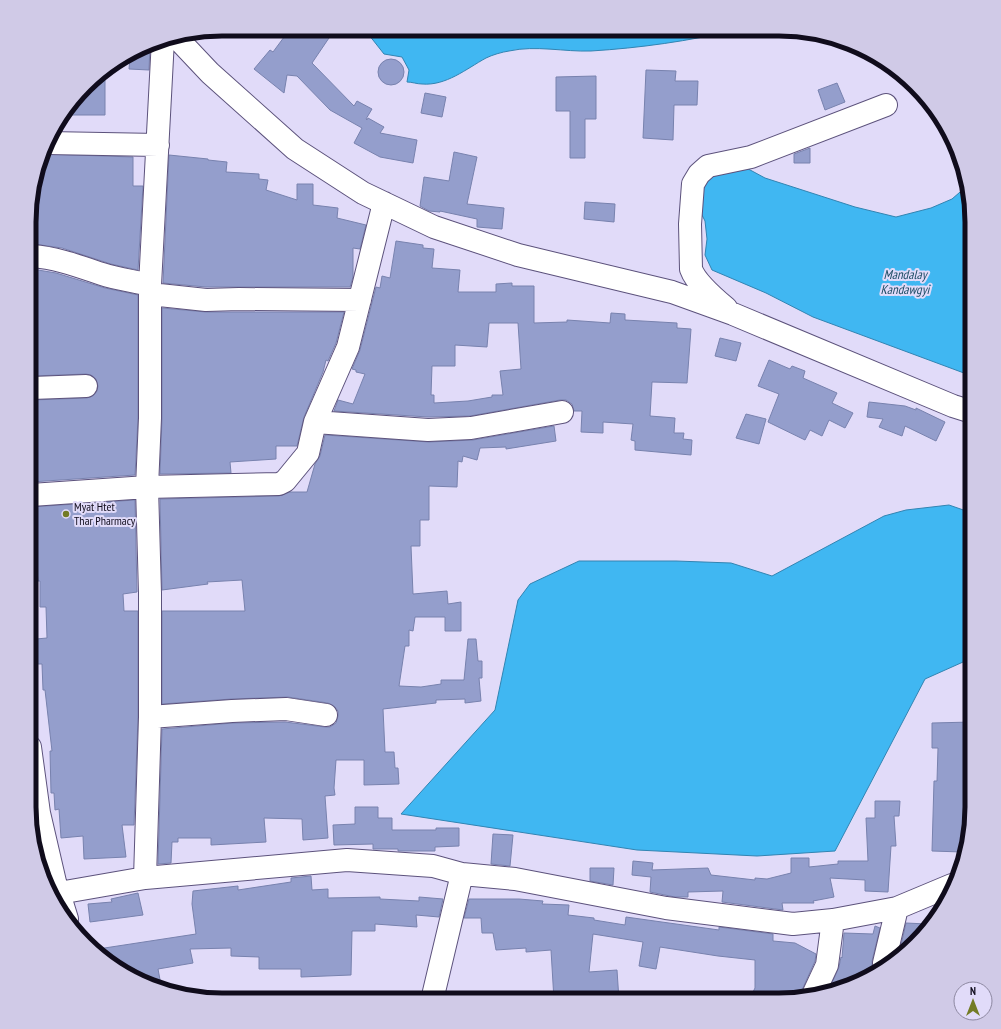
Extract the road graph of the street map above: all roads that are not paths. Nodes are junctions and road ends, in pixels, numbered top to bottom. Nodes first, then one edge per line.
1 (180, 41) edge
2 (163, 46) edge
3 (886, 105) dead end
4 (53, 144) edge
5 (158, 144) junction
6 (384, 203) junction
7 (36, 256) edge
8 (150, 290) junction
9 (360, 300) junction
10 (733, 314) junction
11 (86, 386) dead end
12 (36, 388) edge
13 (965, 410) edge
14 (562, 412) dead end
15 (315, 422) junction
16 (147, 487) junction
17 (36, 495) edge
18 (326, 715) dead end
19 (150, 717) junction
20 (36, 799) edge
21 (462, 874) junction
22 (145, 878) junction
23 (53, 885) edge
24 (947, 887) edge
25 (897, 908) junction
26 (833, 920) junction
27 (885, 960) edge
28 (816, 989) edge
29 (434, 993) edge

1 - 6 street
2 - 5 street
3 - 10 street
4 - 5 street
5 - 8 street
6 - 9 street
6 - 10 street
7 - 8 street
8 - 9 street
8 - 16 street
9 - 15 street
10 - 13 street
11 - 12 street
14 - 15 street
15 - 16 street
16 - 17 street
16 - 19 street
18 - 19 street
19 - 22 street
20 - 23 street
21 - 22 street
21 - 26 street
21 - 29 street
22 - 23 street
24 - 25 street
25 - 26 street
25 - 27 street
26 - 28 street

